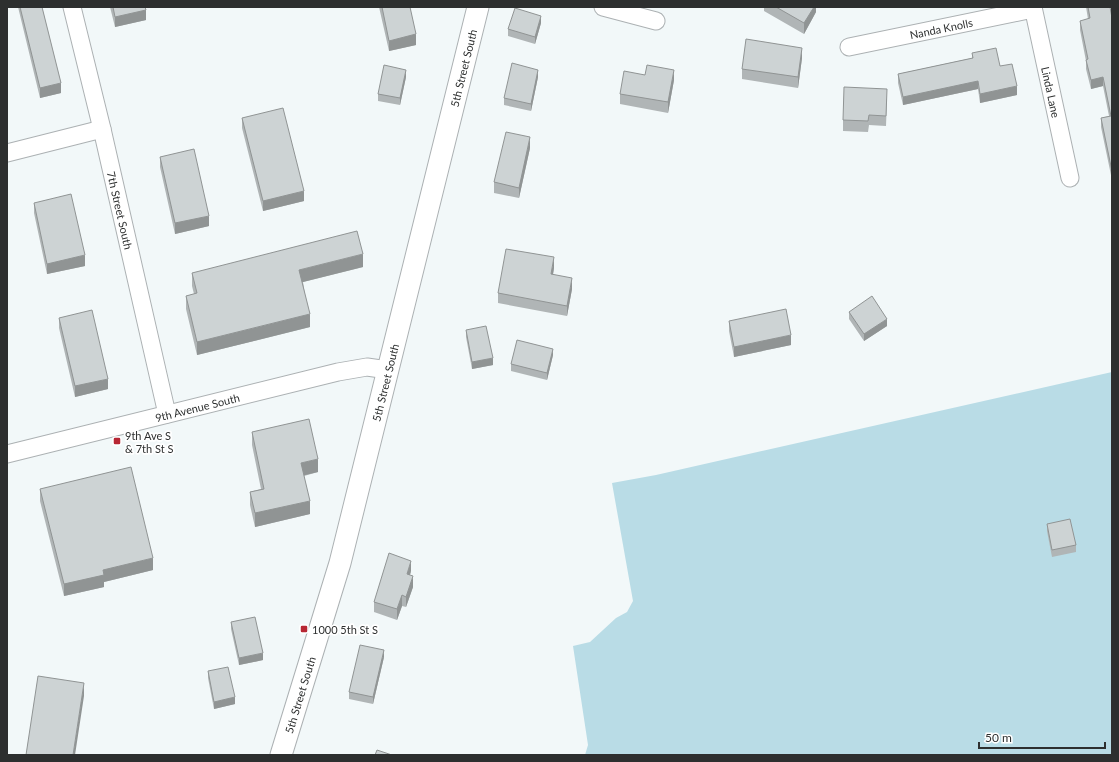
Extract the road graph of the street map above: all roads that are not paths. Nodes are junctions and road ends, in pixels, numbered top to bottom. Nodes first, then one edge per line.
1 (72, 7) edge
2 (478, 7) edge
3 (603, 7) edge
4 (1033, 8) edge
5 (656, 21) dead end
6 (849, 47) dead end
7 (102, 129) junction
8 (7, 153) edge
9 (1070, 178) dead end
10 (388, 370) junction
11 (167, 414) junction
12 (7, 454) edge
13 (281, 755) edge

1 - 7 street, 7th Street South
2 - 10 street, 5th Street South
3 - 5 street
4 - 6 street, Nanda Knolls
4 - 9 street, Linda Lane
7 - 8 street
7 - 11 street, 7th Street South
10 - 11 street, 9th Avenue South
10 - 13 street, 5th Street South
11 - 12 street, 9th Avenue South

